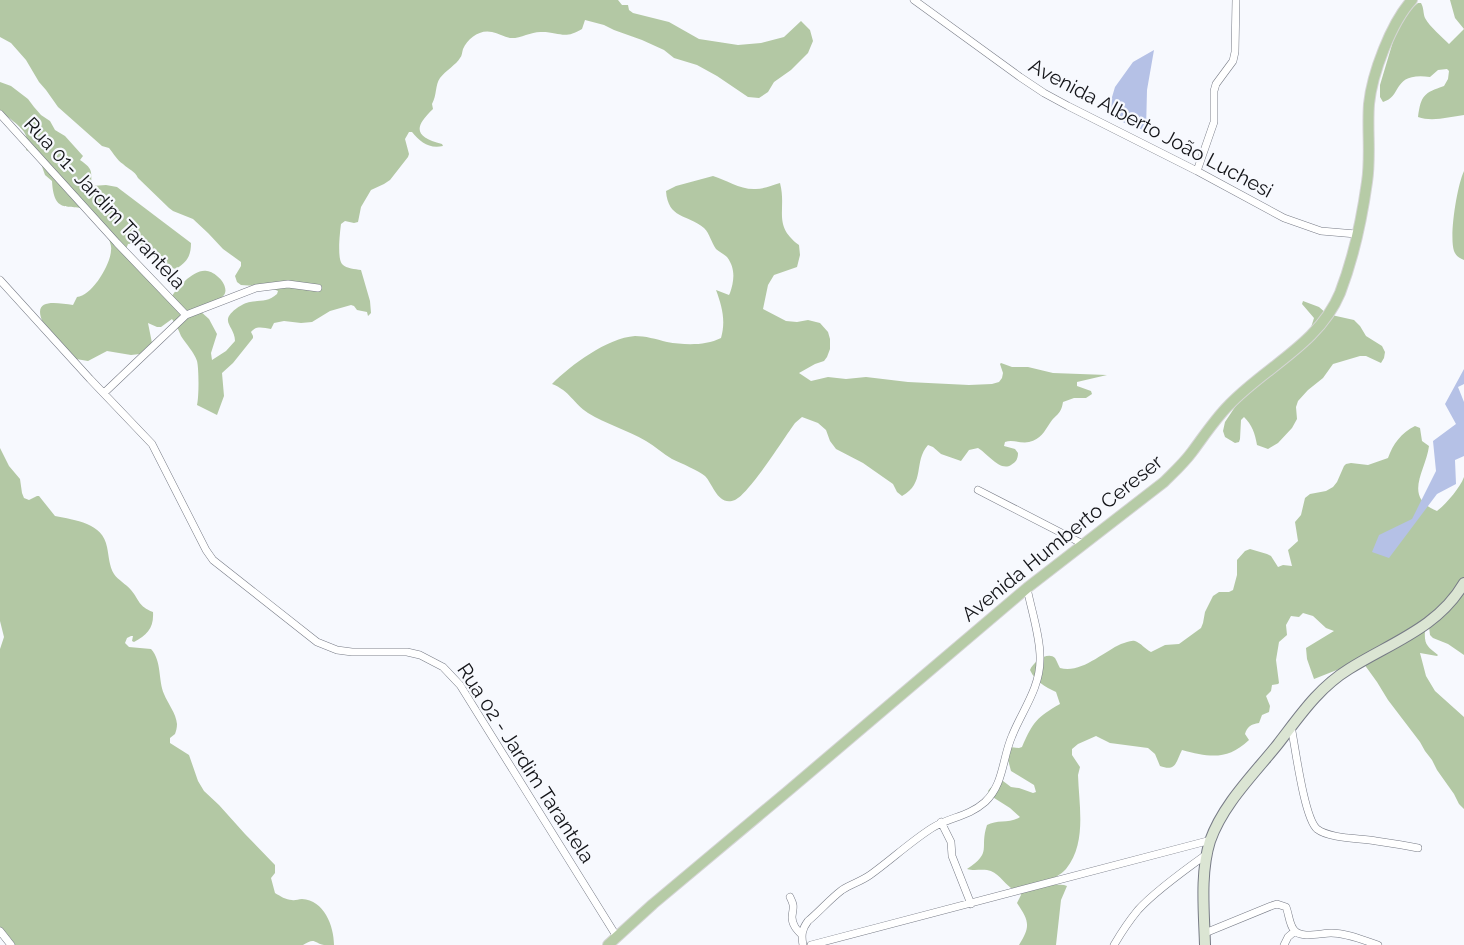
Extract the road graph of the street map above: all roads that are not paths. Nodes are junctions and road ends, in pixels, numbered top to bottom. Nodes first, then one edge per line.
1 (914, 0) edge
2 (1236, 0) edge
3 (1412, 0) edge
4 (0, 114) edge
5 (1197, 171) junction
6 (1356, 234) junction
7 (0, 280) edge
8 (318, 288) dead end
9 (186, 315) junction
10 (104, 393) junction
11 (978, 490) dead end
12 (1083, 544) junction
13 (1464, 583) edge
14 (1026, 588) junction
15 (1291, 726) junction
16 (941, 822) junction
17 (1211, 840) junction
18 (1418, 848) dead end
19 (1207, 854) junction
20 (790, 897) dead end
21 (970, 904) junction
22 (0, 931) edge
23 (1295, 931) junction
24 (802, 935) junction
25 (617, 936) junction
26 (1204, 939) edge
27 (11, 945) edge
28 (608, 945) edge
29 (803, 945) edge
30 (811, 945) edge
31 (1114, 945) edge
32 (1284, 945) edge
33 (1378, 945) edge

1 - 5 street, Avenida Alberto João Luchesi
2 - 5 street
3 - 6 main road, Avenida Humberto Cereser
4 - 9 street, Rua 01- Jardim Tarantela
5 - 6 street, Avenida Alberto João Luchesi
6 - 12 main road, Avenida Humberto Cereser
7 - 10 street
8 - 9 street
9 - 10 street
10 - 25 street, Rua 02 - Jardim Tarantela
11 - 12 street
12 - 14 main road, Avenida Humberto Cereser
13 - 15 street
14 - 16 street
14 - 25 main road, Avenida Humberto Cereser
15 - 17 street
15 - 18 street
16 - 21 street
16 - 24 street
17 - 19 street
17 - 21 street
19 - 26 street
19 - 31 street
20 - 24 street
21 - 30 street
22 - 27 street
23 - 26 street
23 - 32 street
23 - 33 street
24 - 29 street
25 - 28 main road, Avenida Humberto Cereser

